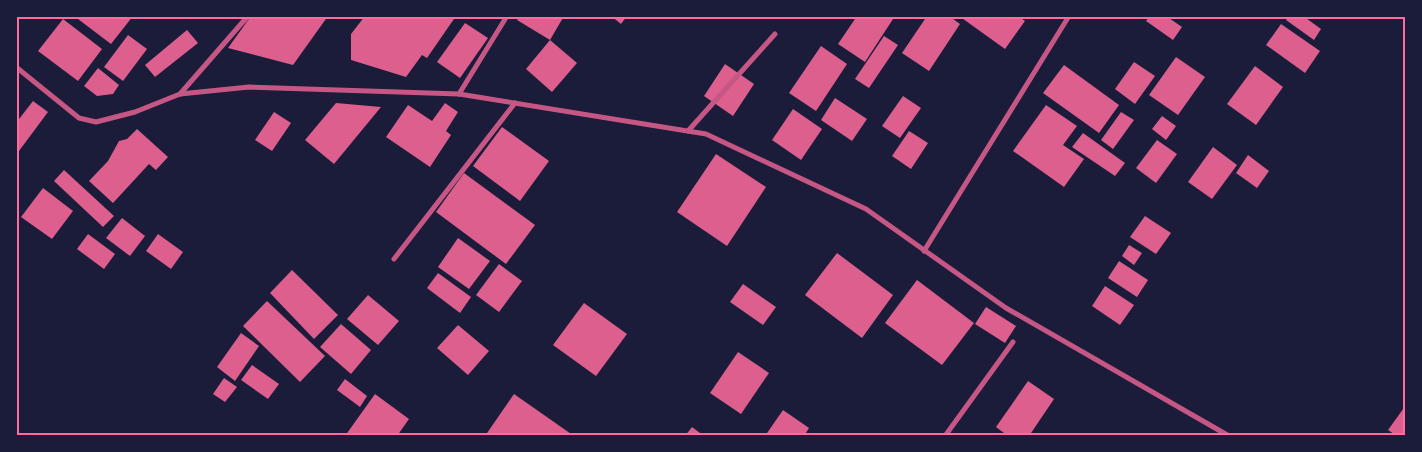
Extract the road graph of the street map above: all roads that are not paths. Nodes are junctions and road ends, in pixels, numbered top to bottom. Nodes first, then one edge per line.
1 (248, 16) edge
2 (506, 16) edge
3 (1069, 16) edge
4 (775, 34) dead end
5 (16, 67) edge
6 (180, 94) junction
7 (458, 94) junction
8 (515, 103) junction
9 (688, 131) junction
10 (924, 251) junction
11 (394, 259) dead end
12 (1013, 342) dead end
13 (945, 436) edge
14 (1229, 436) edge

1 - 6 street
2 - 7 street
3 - 10 street
4 - 9 street
5 - 6 street
6 - 7 street
7 - 8 street
8 - 9 street
8 - 11 street
9 - 10 street
10 - 14 street
12 - 13 street

